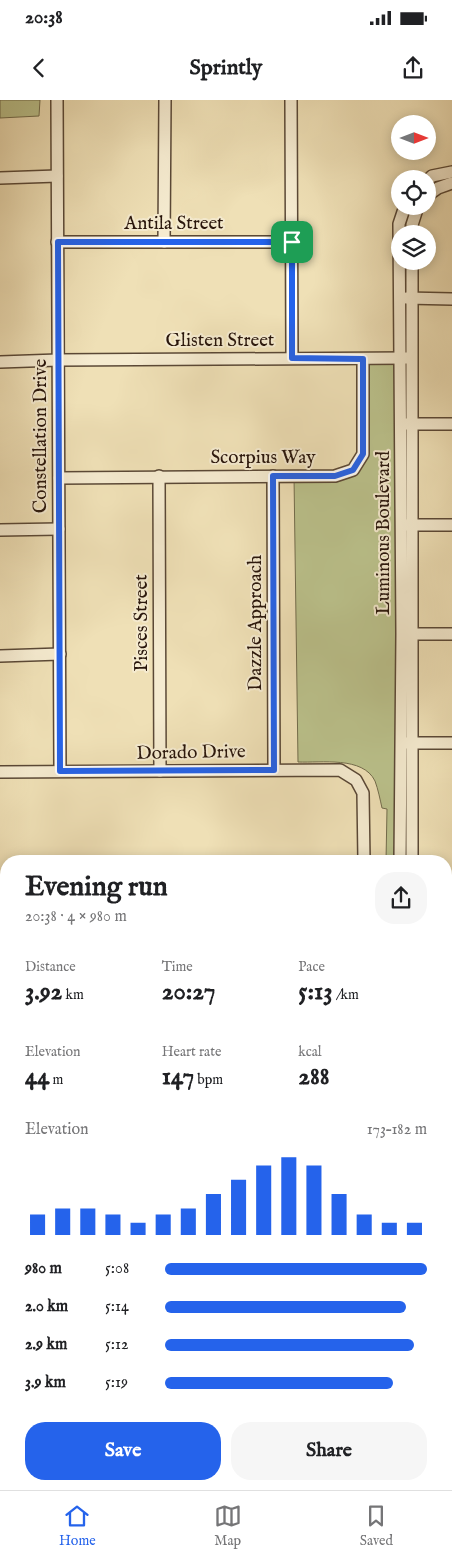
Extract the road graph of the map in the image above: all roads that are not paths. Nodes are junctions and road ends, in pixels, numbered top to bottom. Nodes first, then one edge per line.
1 (57, 100) edge
2 (165, 100) edge
3 (291, 100) edge
4 (452, 172) edge
5 (436, 175) edge
6 (57, 176) junction
7 (0, 178) edge
8 (452, 183) edge
9 (436, 189) edge
10 (402, 215) edge
11 (58, 242) junction
12 (164, 242) junction
13 (292, 242) junction
14 (412, 270) edge
15 (399, 298) junction
16 (412, 298) junction
17 (452, 298) edge
18 (292, 358) junction
19 (406, 358) junction
20 (363, 359) junction
21 (58, 360) junction
22 (0, 362) edge
23 (407, 424) junction
24 (452, 424) edge
25 (159, 476) junction
26 (273, 476) junction
27 (59, 478) junction
28 (407, 525) junction
29 (452, 525) edge
30 (59, 529) junction
31 (0, 530) edge
32 (407, 634) junction
33 (452, 634) edge
34 (60, 654) junction
35 (0, 656) edge
36 (401, 743) junction
37 (452, 743) edge
38 (413, 744) junction
39 (274, 770) junction
40 (60, 771) junction
41 (160, 771) junction
42 (0, 772) edge
43 (364, 855) edge
44 (400, 855) edge
45 (412, 855) edge

1 - 6 street, Constellation Drive
2 - 12 street
3 - 13 street
4 - 5 street
6 - 7 street
6 - 11 street, Constellation Drive
8 - 9 street
10 - 15 street, Luminous Boulevard
11 - 12 street, Antila Street
11 - 21 street, Constellation Drive
12 - 13 street, Antila Street
13 - 18 street
14 - 16 street, Luminous Boulevard
15 - 16 street
15 - 19 street, Luminous Boulevard
16 - 17 street
16 - 19 street, Luminous Boulevard
18 - 20 street, Glisten Street
18 - 21 street, Glisten Street
19 - 20 street, Glisten Street
19 - 23 street, Luminous Boulevard
20 - 26 street, Scorpius Way
21 - 22 street, Glisten Street
21 - 27 street, Constellation Drive
23 - 24 street
23 - 28 street, Luminous Boulevard
25 - 26 street, Scorpius Way
25 - 27 street, Scorpius Way
25 - 41 street, Pisces Street
26 - 39 street, Dazzle Approach
27 - 30 street, Constellation Drive
28 - 29 street
28 - 32 street, Luminous Boulevard
30 - 31 street
30 - 34 street, Constellation Drive
32 - 33 street
32 - 36 street, Luminous Boulevard
32 - 38 street, Luminous Boulevard
34 - 35 street
34 - 40 street, Constellation Drive
36 - 38 street
36 - 44 street, Luminous Boulevard
37 - 38 street
38 - 45 street, Luminous Boulevard
39 - 41 street, Dorado Drive
39 - 43 street, Dorado Drive
40 - 41 street, Dorado Drive
40 - 42 street, Dorado Drive

